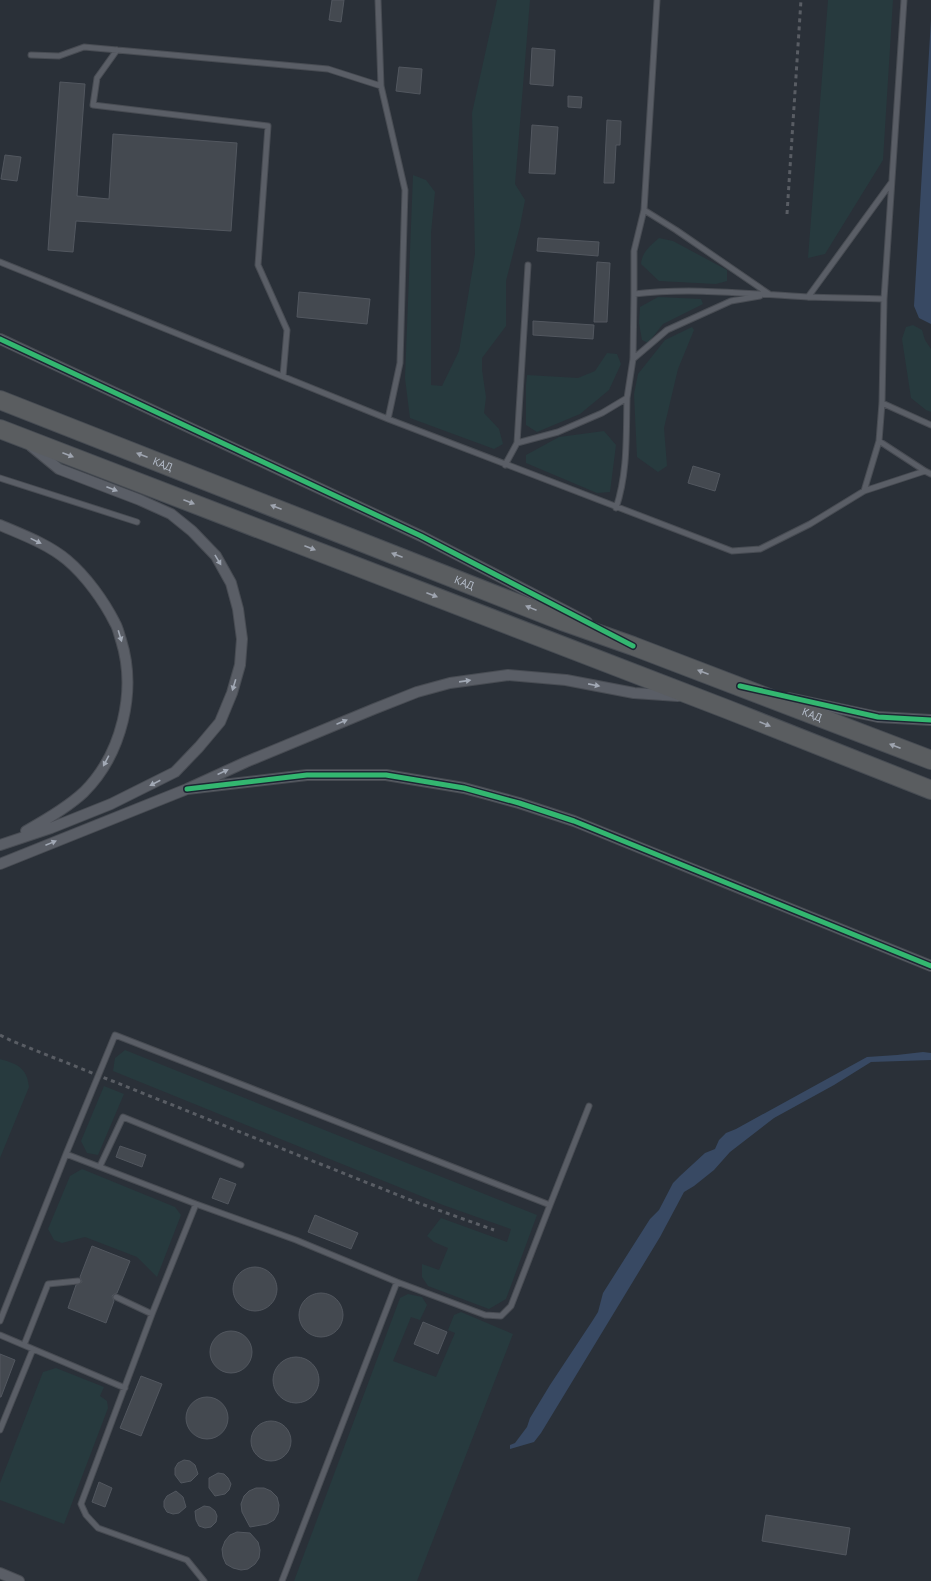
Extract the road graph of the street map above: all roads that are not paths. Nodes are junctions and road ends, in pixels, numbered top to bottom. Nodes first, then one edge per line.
1 (378, 0) edge
2 (657, 0) edge
3 (904, 0) edge
4 (117, 50) junction
5 (31, 55) dead end
6 (381, 86) junction
7 (892, 182) junction
8 (644, 210) junction
9 (0, 262) edge
10 (528, 264) dead end
11 (634, 294) junction
12 (769, 294) junction
13 (808, 297) junction
14 (884, 299) junction
15 (0, 339) edge
16 (633, 359) junction
17 (282, 376) junction
18 (627, 398) junction
19 (0, 400) edge
20 (882, 404) junction
21 (388, 419) junction
22 (931, 425) edge
23 (0, 429) edge
24 (18, 436) junction
25 (879, 441) junction
26 (517, 443) junction
27 (505, 465) junction
28 (925, 471) junction
29 (931, 474) edge
30 (0, 478) edge
31 (864, 491) junction
32 (616, 508) junction
33 (137, 522) dead end
34 (0, 525) edge
35 (633, 646) junction
36 (740, 686) junction
37 (696, 697) junction
38 (931, 720) edge
39 (931, 760) edge
40 (187, 789) junction
41 (931, 790) edge
42 (3, 843) edge
43 (0, 864) edge
44 (931, 966) edge
45 (590, 1106) dead end
46 (66, 1154) junction
47 (241, 1165) dead end
48 (100, 1166) junction
49 (196, 1204) junction
50 (550, 1205) junction
51 (78, 1281) dead end
52 (397, 1282) junction
53 (116, 1297) dead end
54 (152, 1314) junction
55 (0, 1321) edge
56 (0, 1335) edge
57 (24, 1345) junction
58 (33, 1348) junction
59 (125, 1388) junction
60 (0, 1430) edge
61 (0, 1573) edge
62 (20, 1581) edge
63 (204, 1581) edge
64 (282, 1581) edge

1 - 6 lane
2 - 8 lane
3 - 7 lane
4 - 5 lane
4 - 6 lane
4 - 17 lane
6 - 21 lane
7 - 13 lane
7 - 14 lane
8 - 11 lane
8 - 12 lane
9 - 17 lane
10 - 26 lane
11 - 12 lane
11 - 16 lane
12 - 13 lane
12 - 16 lane
13 - 14 lane
14 - 20 lane
15 - 35 street
16 - 18 lane
17 - 21 lane
18 - 26 lane
18 - 32 lane
35 -> 19 highway, КАД
20 - 22 lane
20 - 25 lane
21 - 27 lane
23 - 24 highway
24 -> 37 highway
24 -> 42 street
25 - 28 lane
25 - 31 lane
26 - 27 lane
27 - 32 lane
28 - 29 lane
28 - 31 lane
30 - 33 lane
31 - 32 lane
34 -> 42 street
36 -> 35 highway, КАД
36 - 38 street
39 -> 36 highway, КАД
40 -> 37 street
37 -> 41 highway
43 -> 40 street
40 - 44 street
45 - 50 lane
46 - 48 lane
46 - 50 lane
46 - 55 lane
47 - 48 lane
48 - 49 lane
49 - 52 lane
49 - 54 lane
50 - 52 lane
51 - 57 lane
52 - 64 lane
53 - 54 lane
54 - 59 lane
56 - 57 lane
57 - 58 lane
58 - 59 lane
58 - 60 lane
59 - 63 lane
61 - 62 street

